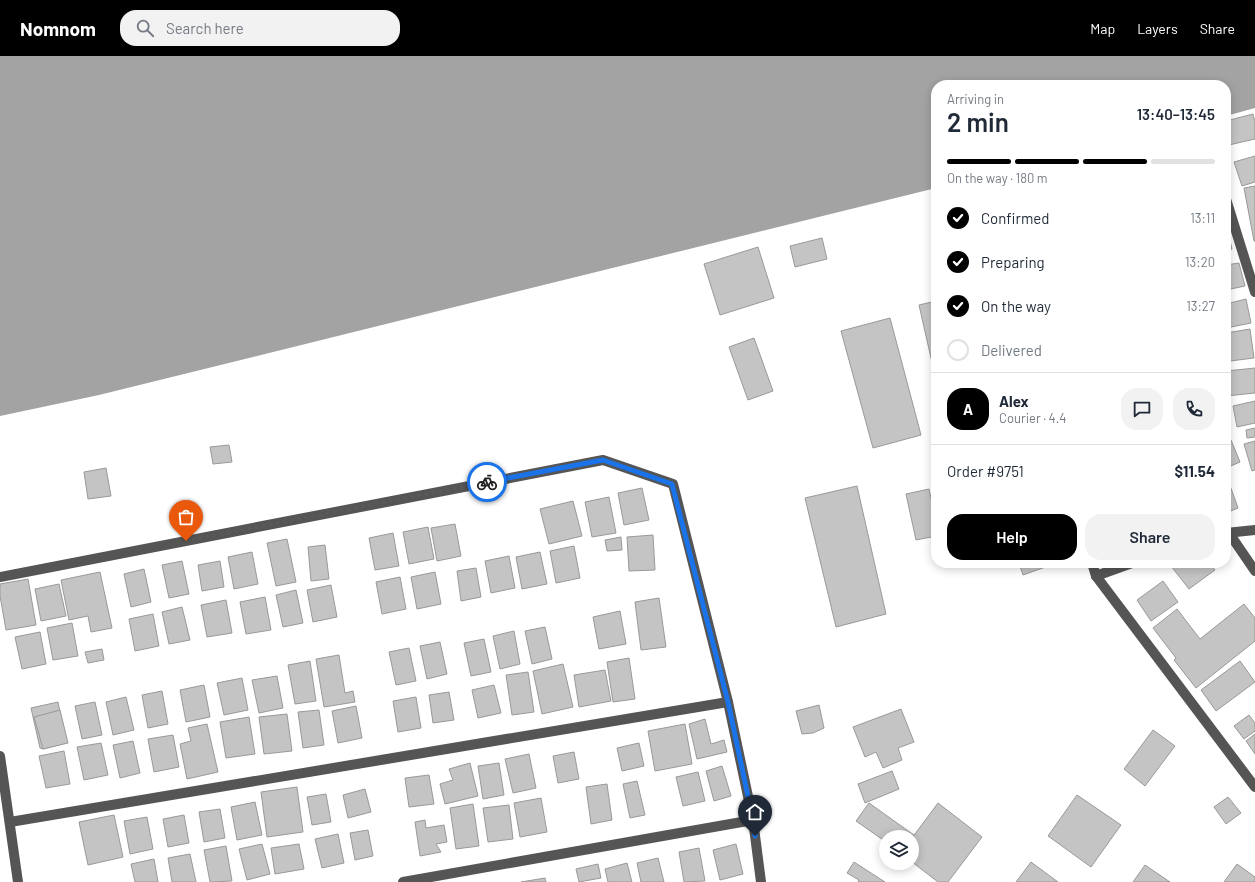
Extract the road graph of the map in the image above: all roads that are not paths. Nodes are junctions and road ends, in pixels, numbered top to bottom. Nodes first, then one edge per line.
1 (1231, 215) edge
2 (1255, 292) edge
3 (1255, 530) edge
4 (1231, 533) edge
5 (1231, 538) edge
6 (1094, 568) edge
7 (1118, 568) edge
8 (1255, 571) edge
9 (1096, 576) junction
10 (0, 577) edge
11 (728, 702) junction
12 (0, 756) edge
13 (1255, 787) edge
14 (753, 820) junction
15 (10, 822) junction
16 (18, 882) edge
17 (403, 882) edge
18 (761, 882) edge

1 - 2 street
3 - 4 street
5 - 8 street
6 - 9 street
7 - 9 street
9 - 13 street
10 - 11 street
11 - 14 street
11 - 15 street
12 - 15 street
14 - 17 street
14 - 18 street
15 - 16 street

